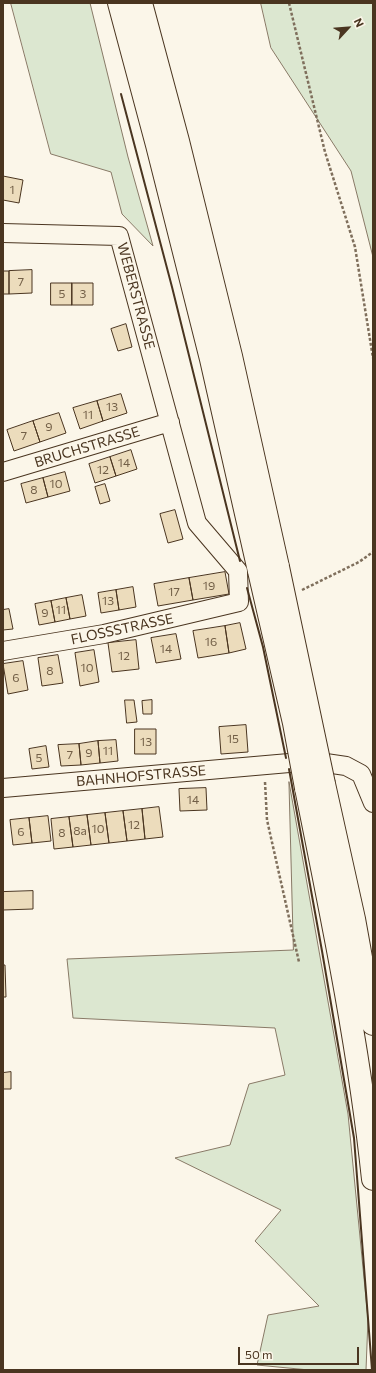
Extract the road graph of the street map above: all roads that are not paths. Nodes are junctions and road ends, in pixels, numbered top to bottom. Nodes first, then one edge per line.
1 (119, 3) edge
2 (141, 3) edge
3 (3, 233) edge
4 (170, 422) junction
5 (3, 472) edge
6 (268, 569) junction
7 (276, 601) dead end
8 (3, 651) edge
9 (312, 761) junction
10 (315, 786) junction
11 (3, 788) edge
12 (373, 802) edge
13 (373, 1024) edge
14 (373, 1179) edge

1 - 6 highway
2 - 6 highway
3 - 4 street, WEBERSTRASSE
4 - 5 street, BRUCHSTRASSE
4 - 8 street, FLOSSSTRASSE
6 - 10 highway, bridge
7 - 9 street
9 - 11 street, BAHNHOFSTRASSE
9 - 12 street, BAHNHOFSTRASSE
10 - 13 highway
10 - 14 highway

